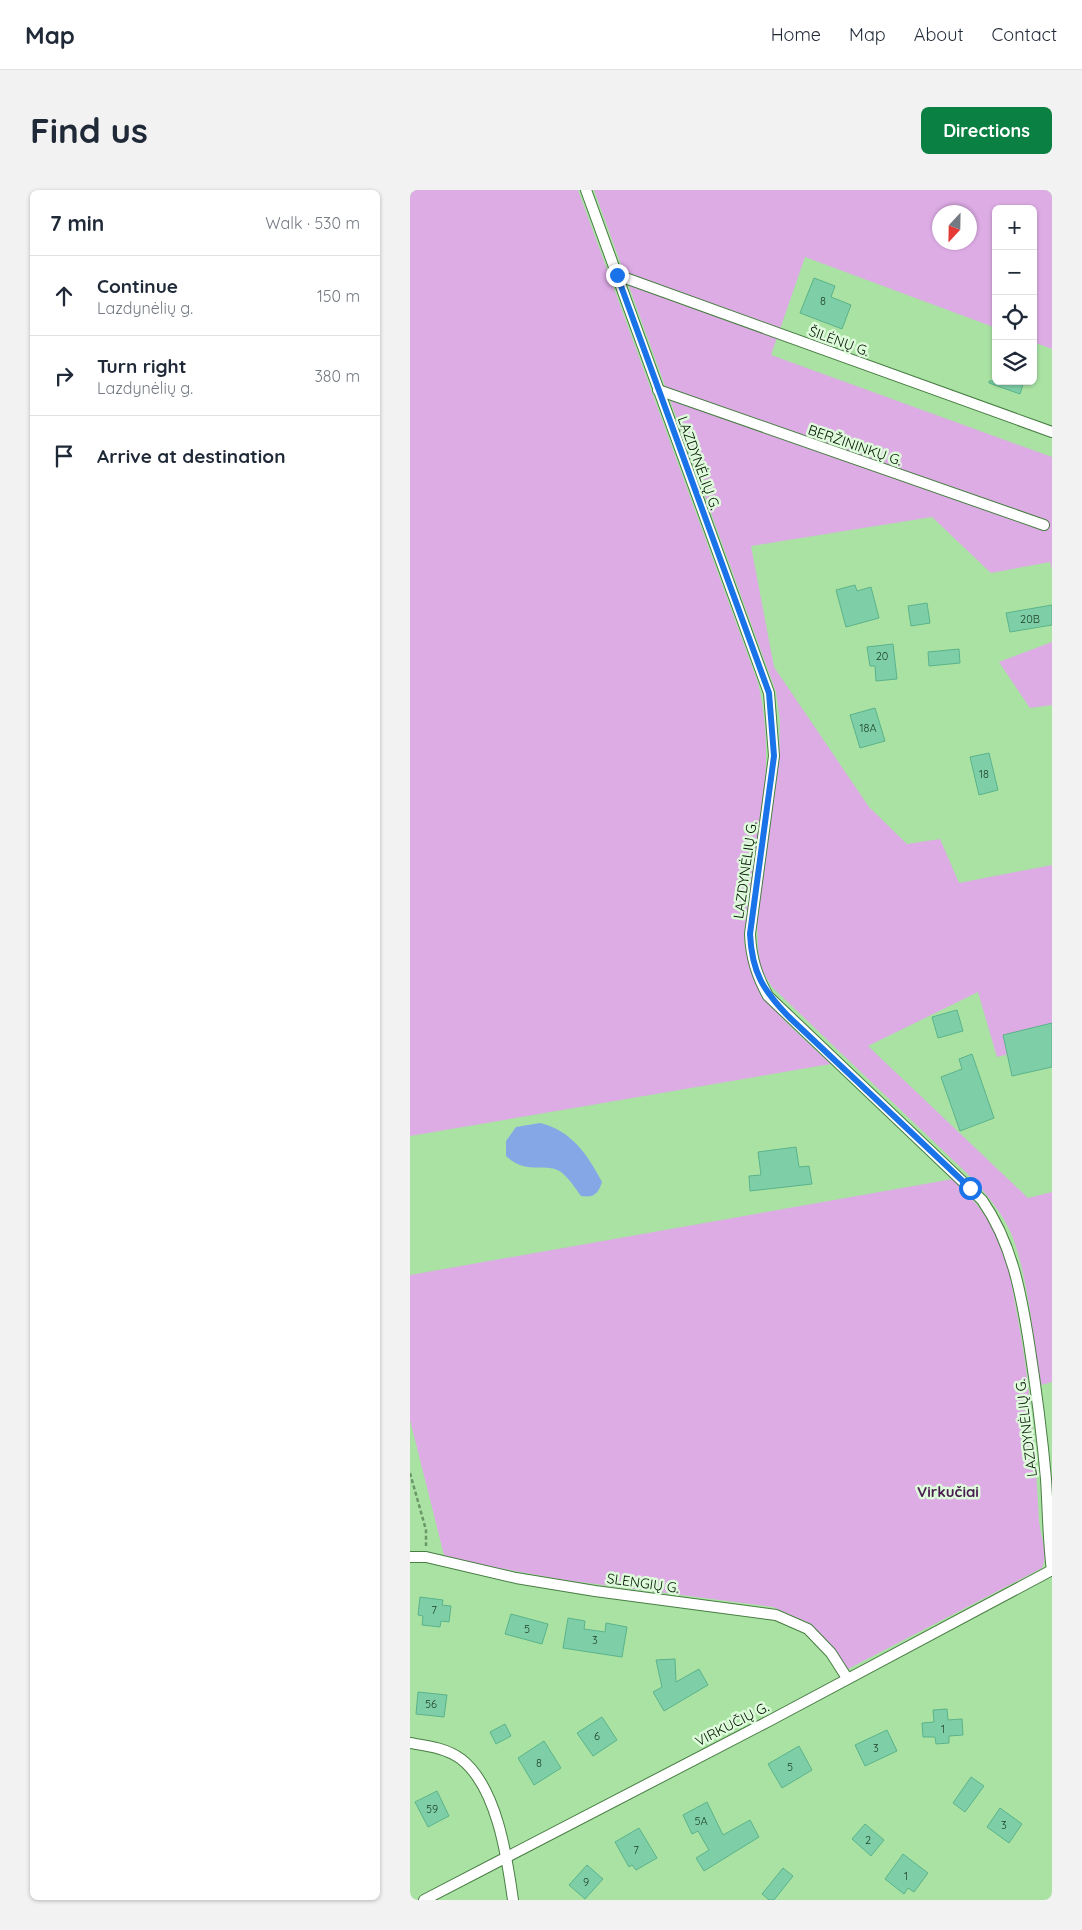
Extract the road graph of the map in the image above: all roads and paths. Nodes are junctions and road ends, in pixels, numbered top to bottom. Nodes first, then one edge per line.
1 (586, 190) edge
2 (617, 275) junction
3 (658, 390) junction
4 (1052, 432) edge
5 (1044, 525) dead end
6 (410, 1473) edge
7 (410, 1557) edge
8 (426, 1557) junction
9 (1052, 1570) edge
10 (847, 1678) junction
11 (410, 1743) edge
12 (507, 1856) junction
13 (424, 1900) edge
14 (513, 1900) edge

1 - 2 street, LAZDYNĖLIŲ G.
2 - 3 street, LAZDYNĖLIŲ G.
2 - 4 street, ŠILĖNŲ G.
3 - 5 street, BERŽININKŲ G.
3 - 9 street, LAZDYNĖLIŲ G.
6 - 8 path
7 - 8 street, SLENGIŲ G.
8 - 10 street, SLENGIŲ G.
9 - 10 street, VIRKUČIŲ G.
10 - 12 street, VIRKUČIŲ G.
11 - 12 street
12 - 13 street, VIRKUČIŲ G.
12 - 14 street

